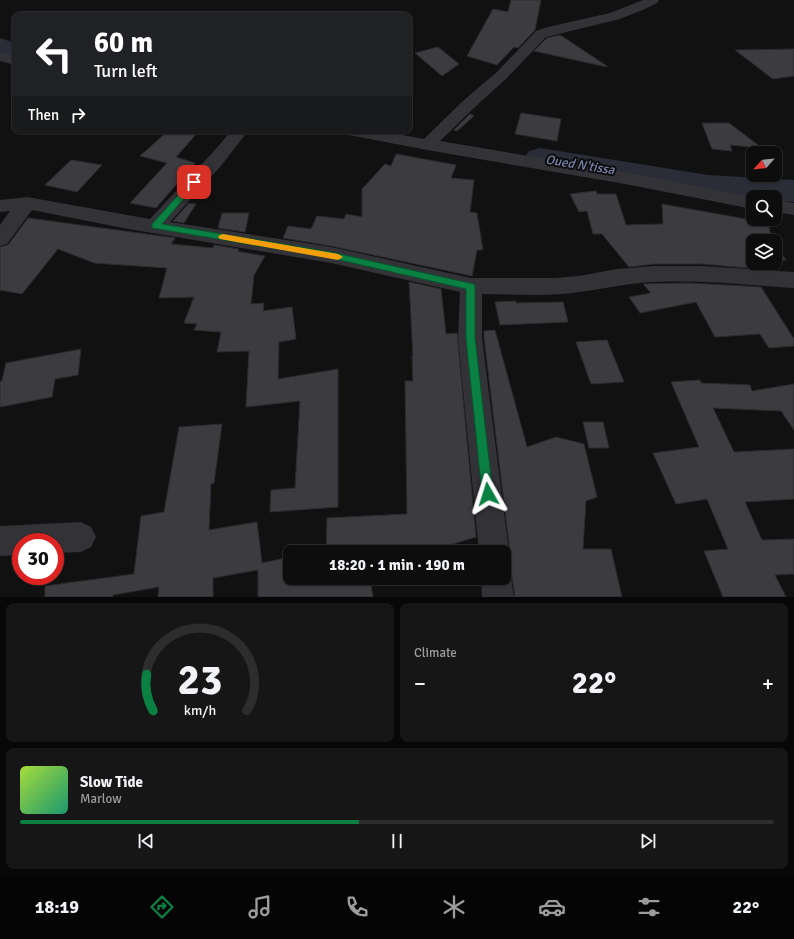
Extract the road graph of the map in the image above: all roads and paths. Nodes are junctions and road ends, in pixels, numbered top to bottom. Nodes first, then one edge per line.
1 (653, 0) edge
2 (0, 56) edge
3 (12, 60) edge
4 (238, 134) edge
5 (370, 134) edge
6 (427, 145) junction
7 (746, 202) edge
8 (27, 203) junction
9 (0, 206) edge
10 (782, 207) edge
11 (794, 209) edge
12 (155, 226) junction
13 (0, 239) edge
14 (794, 280) edge
15 (471, 286) junction
16 (81, 537) dead end
17 (0, 541) edge
18 (493, 545) edge
19 (497, 585) edge
20 (498, 597) edge

1 - 6 street
2 - 3 street
4 - 12 street
5 - 6 street
6 - 7 street
8 - 9 street
8 - 12 street
8 - 13 street
10 - 11 street
12 - 15 street
14 - 15 street
15 - 18 street
16 - 17 street
19 - 20 street

